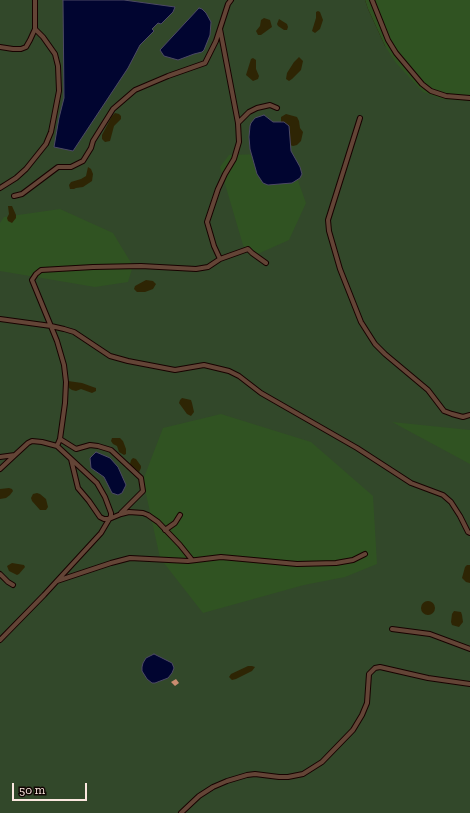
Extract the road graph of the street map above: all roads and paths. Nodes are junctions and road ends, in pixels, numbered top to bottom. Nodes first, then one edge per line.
1 (35, 0) edge
2 (231, 0) edge
3 (372, 0) edge
4 (35, 29) junction
5 (220, 29) junction
6 (0, 47) edge
7 (470, 98) edge
8 (277, 108) dead end
9 (360, 118) dead end
10 (238, 123) junction
11 (0, 188) edge
12 (14, 196) dead end
13 (220, 259) junction
14 (266, 263) dead end
15 (0, 319) edge
16 (51, 326) junction
17 (470, 415) edge
18 (60, 439) junction
19 (57, 446) junction
20 (15, 455) junction
21 (0, 457) edge
22 (71, 459) junction
23 (0, 469) edge
24 (121, 514) junction
25 (180, 516) dead end
26 (109, 519) junction
27 (165, 530) junction
28 (470, 533) edge
29 (365, 554) dead end
30 (192, 560) junction
31 (0, 574) edge
32 (57, 581) junction
33 (13, 585) dead end
34 (392, 629) dead end
35 (0, 640) edge
36 (470, 649) edge
37 (470, 684) edge
38 (181, 813) edge

1 - 4 lane
2 - 5 lane
3 - 7 lane
4 - 6 lane
4 - 11 lane
5 - 10 lane
5 - 12 lane
8 - 10 lane
9 - 17 lane
10 - 13 lane
13 - 14 lane
13 - 16 lane
15 - 16 lane
16 - 18 lane
16 - 28 lane
18 - 19 lane
18 - 24 lane
19 - 20 lane
19 - 22 lane
20 - 21 lane
20 - 23 lane
22 - 26 lane
22 - 26 lane
24 - 26 lane
24 - 27 lane
25 - 27 lane
26 - 32 lane
27 - 30 lane
29 - 30 lane
30 - 32 lane
31 - 33 lane
32 - 35 lane
34 - 36 lane
37 - 38 lane

